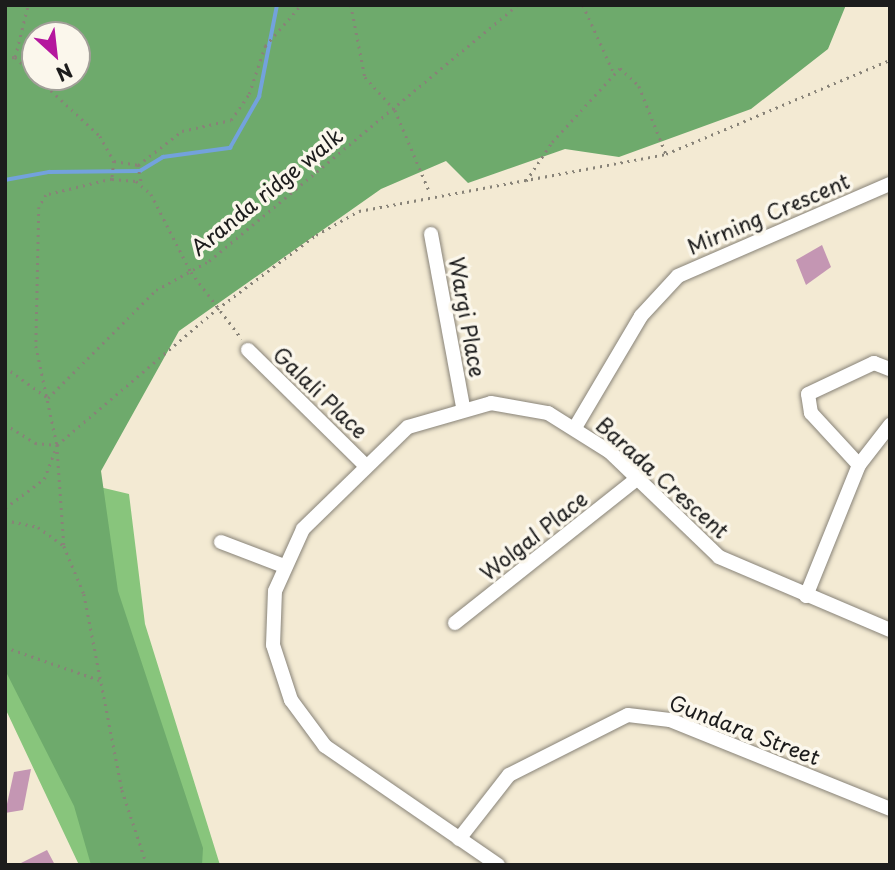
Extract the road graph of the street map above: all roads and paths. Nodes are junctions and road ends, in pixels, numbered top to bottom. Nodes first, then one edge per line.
1 (28, 5) edge
2 (301, 5) edge
3 (351, 5) edge
4 (517, 5) edge
5 (583, 5) edge
6 (592, 5) edge
7 (587, 10) junction
8 (15, 57) junction
9 (5, 58) edge
10 (613, 71) junction
11 (395, 110) junction
12 (666, 154) dead end
13 (114, 161) junction
14 (138, 165) junction
15 (112, 178) junction
16 (525, 182) dead end
17 (890, 184) edge
18 (142, 185) junction
19 (430, 193) dead end
20 (431, 234) dead end
21 (191, 272) junction
22 (248, 350) joint
23 (5, 366) edge
24 (890, 369) edge
25 (48, 398) junction
26 (463, 407) junction
27 (5, 425) edge
28 (890, 425) edge
29 (576, 426) junction
30 (57, 445) junction
31 (364, 464) junction
32 (859, 465) junction
33 (637, 479) junction
34 (5, 520) edge
35 (221, 542) dead end
36 (64, 546) junction
37 (284, 566) junction
38 (806, 596) junction
39 (455, 623) dead end
40 (890, 630) edge
41 (5, 648) edge
42 (99, 680) junction
43 (890, 809) edge
44 (459, 839) junction
45 (147, 865) edge
46 (498, 865) edge

1 - 8 path
2 - 14 path
3 - 11 path
4 - 11 path, Aranda ridge walk
5 - 7 path
6 - 7 path
7 - 10 path
8 - 9 path
8 - 13 path
10 - 12 path
10 - 16 path
11 - 19 path
11 - 21 path, Aranda ridge walk
13 - 14 path
13 - 15 path
14 - 18 path
15 - 18 path
15 - 25 path
17 - 29 street, Mirning Crescent
18 - 21 path
20 - 26 street, Wargi Place
21 - 22 path
21 - 25 path, Aranda ridge walk
22 - 31 street, Galali Place
23 - 25 path
24 - 32 street
25 - 30 path
26 - 29 street, Barada Crescent
26 - 31 street, Barada Crescent
27 - 30 path
28 - 32 street
29 - 33 street, Barada Crescent
30 - 36 path
31 - 37 street, Barada Crescent
32 - 38 street
33 - 38 street, Barada Crescent
33 - 39 street, Wolgal Place
34 - 36 path
35 - 37 street
36 - 42 path
37 - 44 street, Barada Crescent
38 - 40 street, Barada Crescent
41 - 42 path
42 - 45 path
43 - 44 street, Gundara Street
44 - 46 street, Barada Crescent

